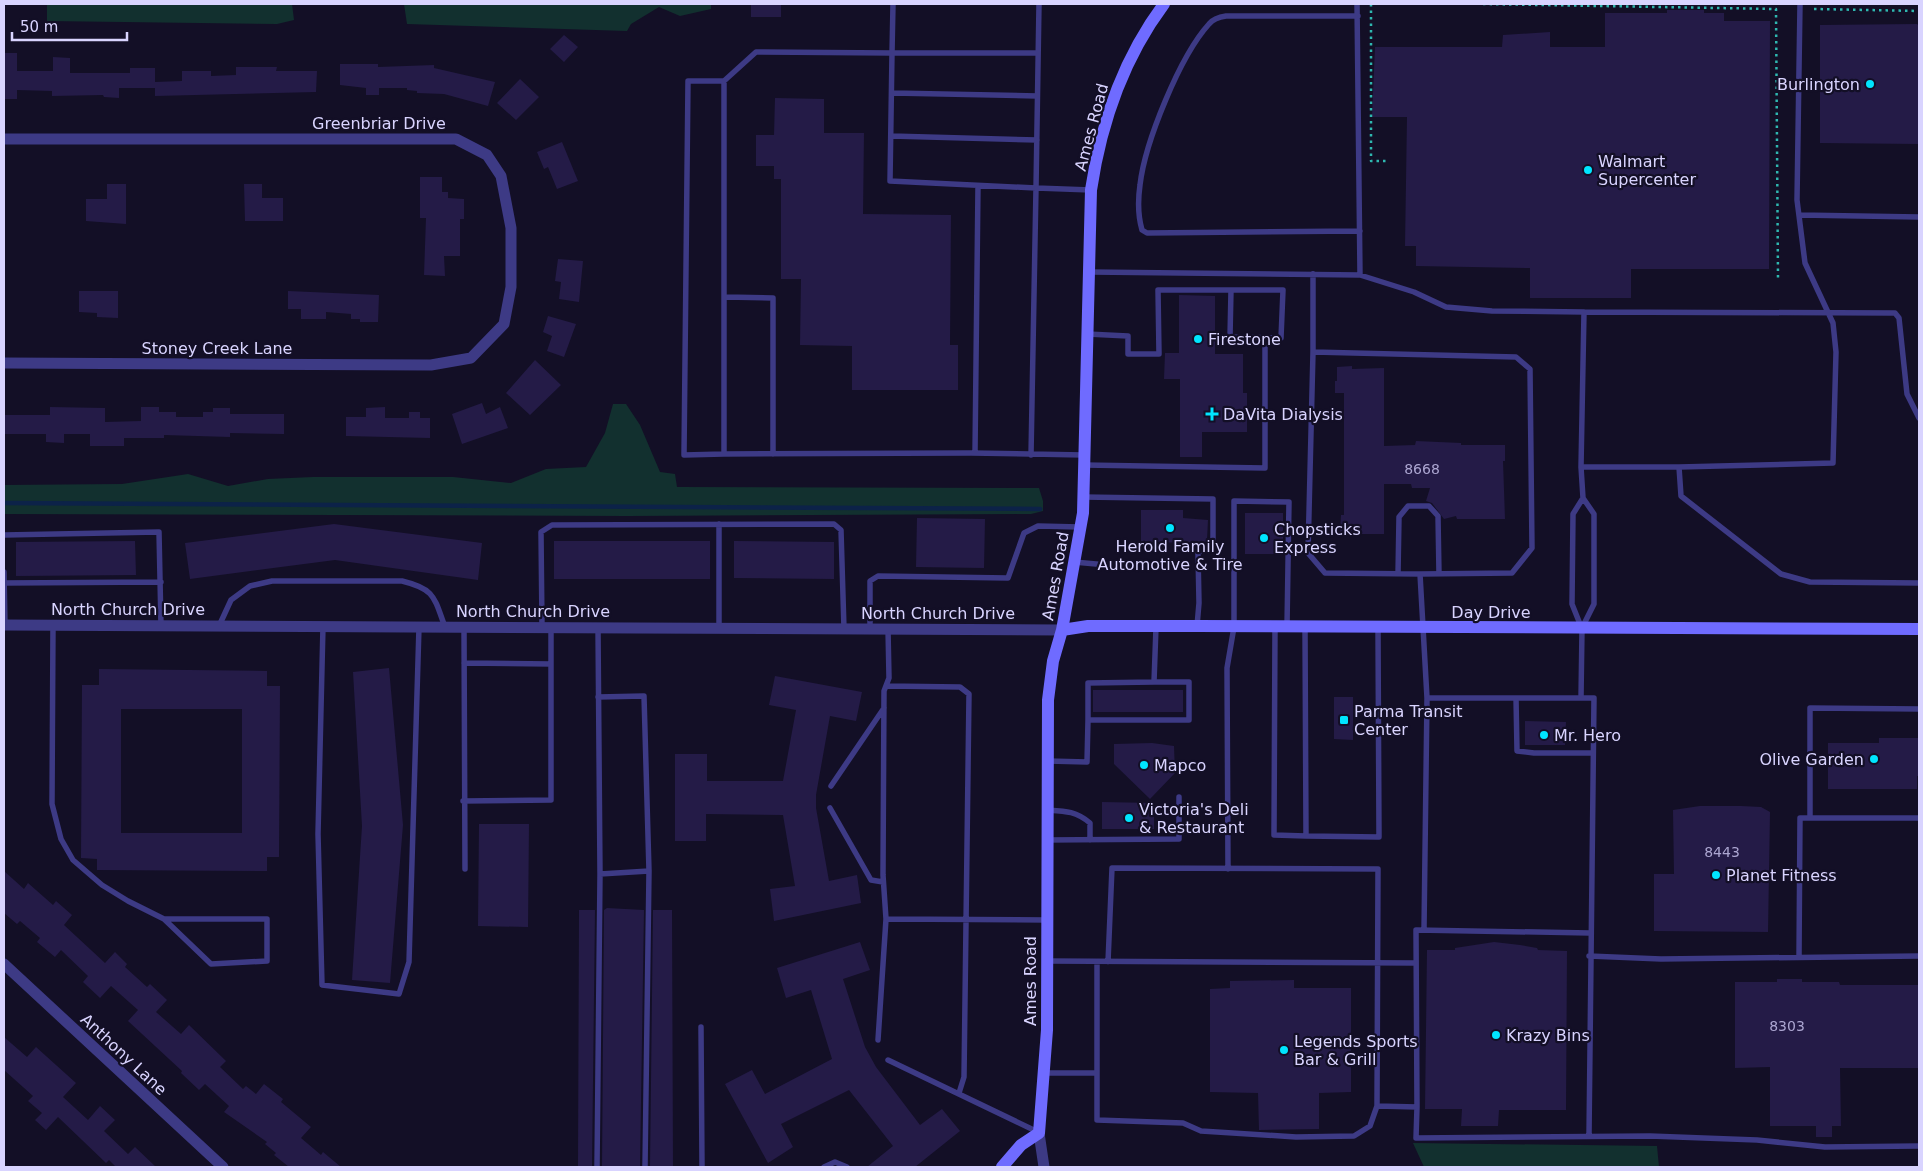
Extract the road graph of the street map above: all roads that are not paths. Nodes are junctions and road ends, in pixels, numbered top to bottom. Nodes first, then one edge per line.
1 (892, 4) edge
2 (1039, 4) edge
3 (1164, 4) edge
4 (1357, 4) edge
5 (1800, 4) edge
6 (1358, 16) junction
7 (1038, 52) junction
8 (892, 53) junction
9 (724, 81) junction
10 (892, 93) junction
11 (1037, 96) junction
12 (891, 136) junction
13 (4, 139) edge
14 (1037, 140) junction
15 (978, 186) junction
16 (1036, 188) junction
17 (1091, 190) junction
18 (1799, 215) junction
19 (1919, 217) edge
20 (1360, 231) junction
21 (1088, 272) junction
22 (1313, 274) junction
23 (1360, 274) junction
24 (1231, 290) junction
25 (725, 297) junction
26 (1827, 311) junction
27 (1584, 312) junction
28 (1086, 334) junction
29 (1265, 338) junction
30 (1312, 352) junction
31 (4, 363) edge
32 (431, 365) joint
33 (1919, 418) edge
34 (976, 453) junction
35 (724, 454) junction
36 (773, 454) junction
37 (1031, 455) junction
38 (1084, 460) junction
39 (1581, 467) junction
40 (1679, 467) junction
41 (1083, 497) junction
42 (1583, 498) junction
43 (719, 524) junction
44 (1080, 527) junction
45 (4, 534) edge
46 (1074, 562) junction
47 (1118, 566) dead end
48 (4, 572) edge
49 (1398, 574) junction
50 (1420, 574) junction
51 (1439, 574) junction
52 (4, 582) edge
53 (161, 582) junction
54 (1919, 583) edge
55 (4, 625) edge
56 (53, 625) junction
57 (161, 626) junction
58 (219, 626) junction
59 (323, 626) junction
60 (1197, 626) junction
61 (419, 627) junction
62 (445, 627) junction
63 (464, 627) junction
64 (547, 627) junction
65 (1156, 627) junction
66 (1234, 627) junction
67 (1281, 627) junction
68 (598, 628) junction
69 (719, 628) junction
70 (1305, 628) junction
71 (1378, 628) junction
72 (1422, 628) junction
73 (844, 629) junction
74 (870, 629) junction
75 (888, 629) junction
76 (1582, 629) junction
77 (1919, 629) edge
78 (1062, 630) junction
79 (464, 663) junction
80 (551, 664) junction
81 (1154, 682) junction
82 (886, 686) junction
83 (598, 697) junction
84 (1426, 698) junction
85 (1516, 698) junction
86 (1581, 698) junction
87 (884, 708) junction
88 (1919, 709) edge
89 (1088, 720) junction
90 (1592, 753) junction
91 (1047, 761) junction
92 (830, 786) dead end
93 (1179, 797) dead end
94 (464, 801) junction
95 (830, 808) dead end
96 (1047, 810) junction
97 (1810, 818) junction
98 (1919, 818) edge
99 (1306, 836) junction
100 (1046, 840) junction
101 (1090, 840) junction
102 (465, 869) dead end
103 (1228, 869) junction
104 (649, 871) junction
105 (600, 874) junction
106 (883, 882) junction
107 (164, 919) junction
108 (886, 919) junction
109 (967, 920) junction
110 (1047, 920) junction
111 (1424, 930) junction
112 (1590, 933) junction
113 (1589, 956) junction
114 (1919, 956) edge
115 (1799, 957) junction
116 (1047, 961) junction
117 (1096, 962) junction
118 (1108, 962) junction
119 (1380, 963) junction
120 (4, 964) edge
121 (1416, 964) junction
122 (701, 1028) dead end
123 (878, 1040) dead end
124 (888, 1060) dead end
125 (1044, 1073) junction
126 (1097, 1073) junction
127 (959, 1093) junction
128 (1377, 1106) junction
129 (1417, 1107) junction
130 (1040, 1133) junction
131 (1589, 1136) junction
132 (1919, 1146) edge
133 (222, 1167) edge
134 (597, 1167) edge
135 (645, 1167) edge
136 (702, 1167) edge
137 (824, 1167) edge
138 (847, 1167) edge
139 (1002, 1167) edge
140 (1044, 1167) edge

1 - 8 lane
2 - 7 lane
3 - 17 street, Ames Road
4 - 6 lane
5 - 18 lane
6 - 20 lane
6 - 20 lane
7 - 8 lane
7 - 11 lane
8 - 9 lane
8 - 10 lane
9 - 25 lane
9 - 35 lane
10 - 11 lane
10 - 12 lane
11 - 14 lane
12 - 14 lane
12 - 15 lane
13 - 32 street, Greenbriar Drive
14 - 16 lane
15 - 16 lane
15 - 34 lane
16 - 17 lane
16 - 37 lane
17 - 21 street, Ames Road
18 - 19 lane
18 - 26 lane
20 - 23 lane
21 - 22 lane
21 - 28 street, Ames Road
22 - 23 lane
22 - 30 lane
23 - 27 lane
24 - 28 lane
24 - 29 lane
24 - 29 lane
25 - 35 lane
25 - 36 lane
26 - 27 lane
26 - 33 lane
26 - 40 lane
27 - 39 lane
28 - 38 street, Ames Road
29 - 38 lane
30 - 49 lane
30 - 51 lane
31 - 32 street, Stoney Creek Lane
34 - 36 lane
34 - 37 lane
35 - 36 lane
37 - 38 lane
38 - 41 street, Ames Road
39 - 40 lane
39 - 42 lane
40 - 54 lane
41 - 44 street, Ames Road
41 - 60 lane
42 - 76 lane
42 - 76 lane
43 - 64 lane
43 - 69 lane
43 - 73 lane
44 - 46 street, Ames Road
44 - 74 lane
45 - 53 lane
46 - 47 lane
46 - 78 street, Ames Road
48 - 52 lane
49 - 50 lane
49 - 51 lane
50 - 51 lane
50 - 72 lane
52 - 53 lane
52 - 55 lane
53 - 57 lane
55 - 56 street, North Church Drive
56 - 57 street, North Church Drive
56 - 107 lane
57 - 58 street, North Church Drive
58 - 59 street, North Church Drive
58 - 62 lane
59 - 61 street, North Church Drive
59 - 61 lane
60 - 65 street, Day Drive
60 - 66 street, Day Drive
61 - 62 street, North Church Drive
62 - 63 street, North Church Drive
63 - 64 street, North Church Drive
63 - 79 lane
64 - 68 street, North Church Drive
64 - 80 lane
65 - 78 street, Day Drive
65 - 81 lane
66 - 67 street, Day Drive
66 - 67 lane
66 - 103 lane
67 - 70 street, Day Drive
67 - 99 lane
68 - 69 street, North Church Drive
68 - 83 lane
69 - 73 street, North Church Drive
70 - 71 street, Day Drive
70 - 99 lane
71 - 72 street, Day Drive
71 - 99 lane
72 - 76 street, Day Drive
72 - 84 lane
73 - 74 street, North Church Drive
74 - 75 street, North Church Drive
75 - 78 street, North Church Drive
75 - 82 lane
76 - 77 street, Day Drive
76 - 86 lane
78 - 91 street, Ames Road
79 - 80 lane
79 - 94 lane
80 - 94 lane
81 - 89 lane
81 - 89 lane
82 - 87 lane
82 - 109 lane
83 - 104 lane
83 - 105 lane
84 - 85 lane
84 - 111 lane
85 - 86 lane
85 - 90 lane
86 - 90 lane
87 - 92 lane
87 - 106 lane
88 - 97 lane
89 - 91 lane
90 - 112 lane
91 - 96 street, Ames Road
93 - 101 lane
94 - 102 lane
95 - 106 lane
96 - 100 street, Ames Road
96 - 101 lane
97 - 98 lane
97 - 115 lane
100 - 101 lane
100 - 110 street, Ames Road
103 - 118 lane
103 - 119 lane
104 - 105 lane
104 - 135 lane
105 - 134 lane
106 - 108 lane
107 - 107 lane
108 - 109 lane
108 - 123 lane
109 - 110 lane
109 - 127 lane
110 - 116 street, Ames Road
111 - 112 lane
111 - 121 lane
112 - 113 lane
113 - 115 lane
113 - 131 lane
114 - 115 lane
116 - 117 lane
116 - 125 street, Ames Road
117 - 118 lane
117 - 126 lane
118 - 119 lane
119 - 121 lane
119 - 128 lane
120 - 133 street, Anthony Lane
121 - 129 lane
122 - 136 lane
124 - 127 lane
125 - 126 lane
125 - 130 street, Ames Road
126 - 128 lane
127 - 130 lane
128 - 129 lane
129 - 131 lane
130 - 139 street
130 - 140 street, Ames Road
131 - 132 lane
137 - 138 lane

